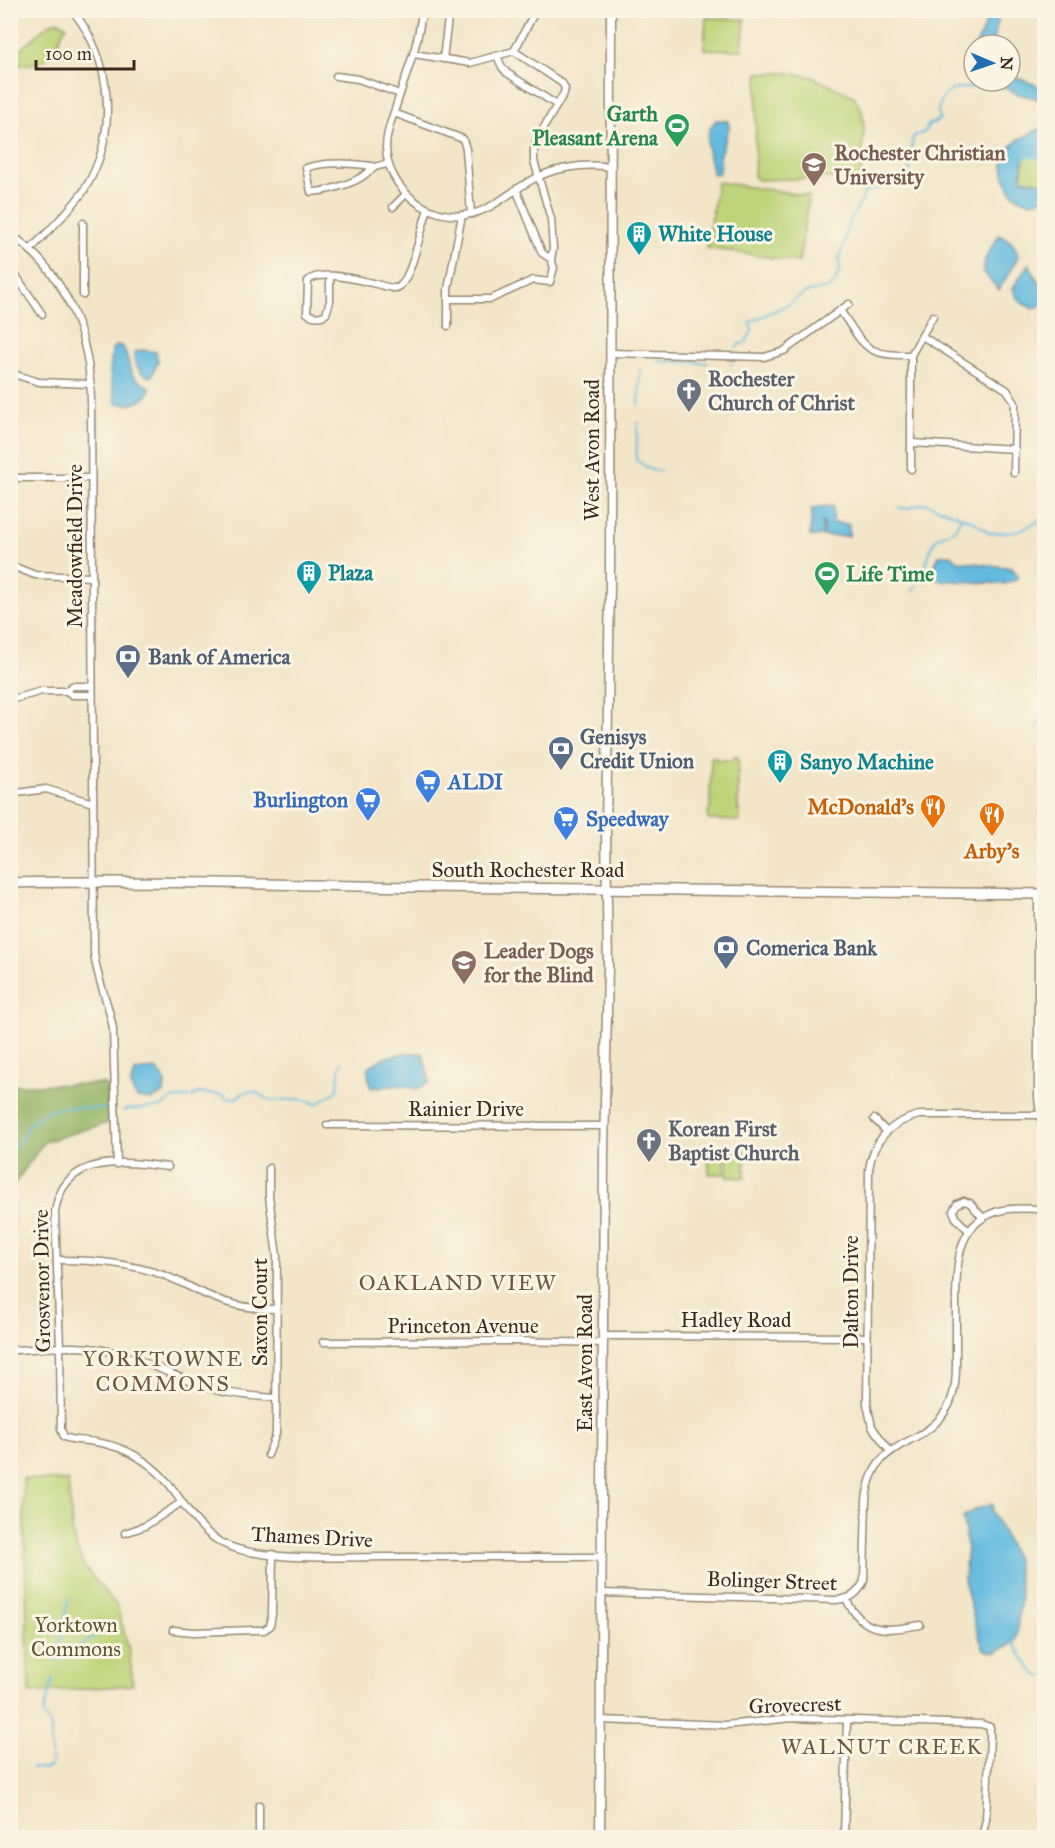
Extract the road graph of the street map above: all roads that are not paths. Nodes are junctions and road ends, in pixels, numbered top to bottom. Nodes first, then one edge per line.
1 (72, 10) edge
2 (422, 10) edge
3 (449, 10) edge
4 (536, 10) edge
5 (611, 10) edge
6 (514, 51) junction
7 (414, 54) junction
8 (497, 56) junction
9 (443, 59) junction
10 (336, 76) dead end
11 (400, 94) junction
12 (557, 105) junction
13 (394, 113) junction
14 (388, 164) junction
15 (372, 166) junction
16 (609, 167) junction
17 (539, 176) junction
18 (516, 189) junction
19 (406, 194) junction
20 (393, 207) dead end
21 (428, 209) junction
22 (471, 214) junction
23 (462, 215) junction
24 (83, 223) dead end
25 (13, 236) edge
26 (10, 244) edge
27 (30, 250) junction
28 (550, 259) junction
29 (10, 267) edge
30 (330, 276) junction
31 (83, 295) dead end
32 (448, 299) junction
33 (849, 304) dead end
34 (840, 310) junction
35 (42, 314) dead end
36 (933, 316) dead end
37 (448, 326) dead end
38 (922, 336) junction
39 (610, 353) junction
40 (911, 355) junction
41 (10, 372) edge
42 (91, 384) junction
43 (912, 443) junction
44 (1015, 449) junction
45 (911, 469) dead end
46 (1014, 473) dead end
47 (10, 478) edge
48 (91, 478) junction
49 (10, 565) edge
50 (92, 577) junction
51 (92, 686) junction
52 (67, 691) junction
53 (92, 695) junction
54 (10, 700) edge
55 (10, 794) edge
56 (93, 803) junction
57 (10, 883) edge
58 (93, 883) junction
59 (607, 889) junction
60 (1041, 894) edge
61 (1040, 1115) junction
62 (874, 1119) dead end
63 (327, 1125) dead end
64 (605, 1126) junction
65 (1044, 1130) edge
66 (886, 1131) junction
67 (117, 1164) junction
68 (168, 1167) dead end
69 (269, 1168) dead end
70 (1044, 1209) edge
71 (983, 1218) junction
72 (969, 1231) junction
73 (57, 1260) junction
74 (276, 1309) junction
75 (867, 1337) junction
76 (604, 1340) junction
77 (323, 1342) dead end
78 (60, 1347) junction
79 (10, 1350) edge
80 (276, 1398) junction
81 (64, 1437) joint
82 (890, 1451) junction
83 (268, 1455) dead end
84 (182, 1502) junction
85 (124, 1533) dead end
86 (273, 1554) junction
87 (602, 1557) junction
88 (602, 1593) junction
89 (846, 1599) junction
90 (920, 1625) dead end
91 (173, 1630) dead end
92 (601, 1720) junction
93 (847, 1720) junction
94 (259, 1805) dead end
95 (259, 1838) edge
96 (600, 1838) edge
97 (844, 1838) edge
98 (982, 1838) edge

1 - 27 street
2 - 7 street
3 - 9 street
4 - 6 street
5 - 16 main road, West Avon Road
6 - 8 street
6 - 12 street
7 - 9 street
7 - 11 street
8 - 9 street
8 - 12 street
10 - 11 street
11 - 13 street
12 - 17 street
13 - 14 street
13 - 22 street
14 - 15 street
14 - 19 street
15 - 15 street
16 - 17 street
16 - 39 main road, West Avon Road
17 - 18 street
17 - 28 street
18 - 22 street
18 - 28 street
19 - 20 street
19 - 21 street
21 - 23 street
21 - 30 street
22 - 23 street
23 - 32 street
24 - 31 street
25 - 26 street
25 - 27 street, Meadowfield Drive
27 - 42 street, Meadowfield Drive
28 - 32 street
29 - 35 street
30 - 30 street
32 - 37 street
33 - 34 street
34 - 39 street
34 - 40 street
36 - 38 street
38 - 40 street
38 - 44 street
39 - 59 main road, West Avon Road
40 - 43 street
41 - 42 street
42 - 48 street, Meadowfield Drive
43 - 44 street
43 - 45 street
44 - 46 street
47 - 48 street
48 - 50 street, Meadowfield Drive
49 - 50 street
50 - 51 street, Meadowfield Drive
51 - 52 street
51 - 53 street, Meadowfield Drive
52 - 53 street
52 - 54 street
53 - 56 street, Meadowfield Drive
55 - 56 street
56 - 58 street, Meadowfield Drive
57 - 58 main road, South Rochester Road
58 - 59 main road, South Rochester Road
58 - 67 street, Meadowfield Drive
59 - 60 main road, South Rochester Road
59 - 64 main road, East Avon Road
60 - 61 street
61 - 65 street
61 - 66 street
62 - 66 street
63 - 64 street, Rainier Drive
64 - 76 main road, East Avon Road
66 - 75 street, Dalton Drive
67 - 68 street, Grosvenor Drive
67 - 73 street, Grosvenor Drive
69 - 74 street, Saxon Court
70 - 71 street, Bolinger Street
71 - 72 street, Bolinger Street
71 - 72 street
72 - 82 street, Bolinger Street
73 - 74 street
73 - 78 street, Grosvenor Drive
74 - 80 street, Saxon Court
75 - 76 street, Hadley Road
75 - 82 street, Dalton Drive
76 - 77 street, Princeton Avenue
76 - 87 main road, East Avon Road
78 - 79 street
78 - 80 street
78 - 81 street, Grosvenor Drive
80 - 83 street, Saxon Court
81 - 84 street, Thames Drive
82 - 89 street, Bolinger Street
84 - 85 street
84 - 86 street, Thames Drive
86 - 87 street, Thames Drive
86 - 91 street
87 - 88 main road, East Avon Road
88 - 89 street, Bolinger Street
88 - 92 main road, East Avon Road
89 - 90 street
92 - 93 street, Grovecrest
92 - 96 main road, East Avon Road
93 - 97 street
93 - 98 street, Grovecrest
94 - 95 street

